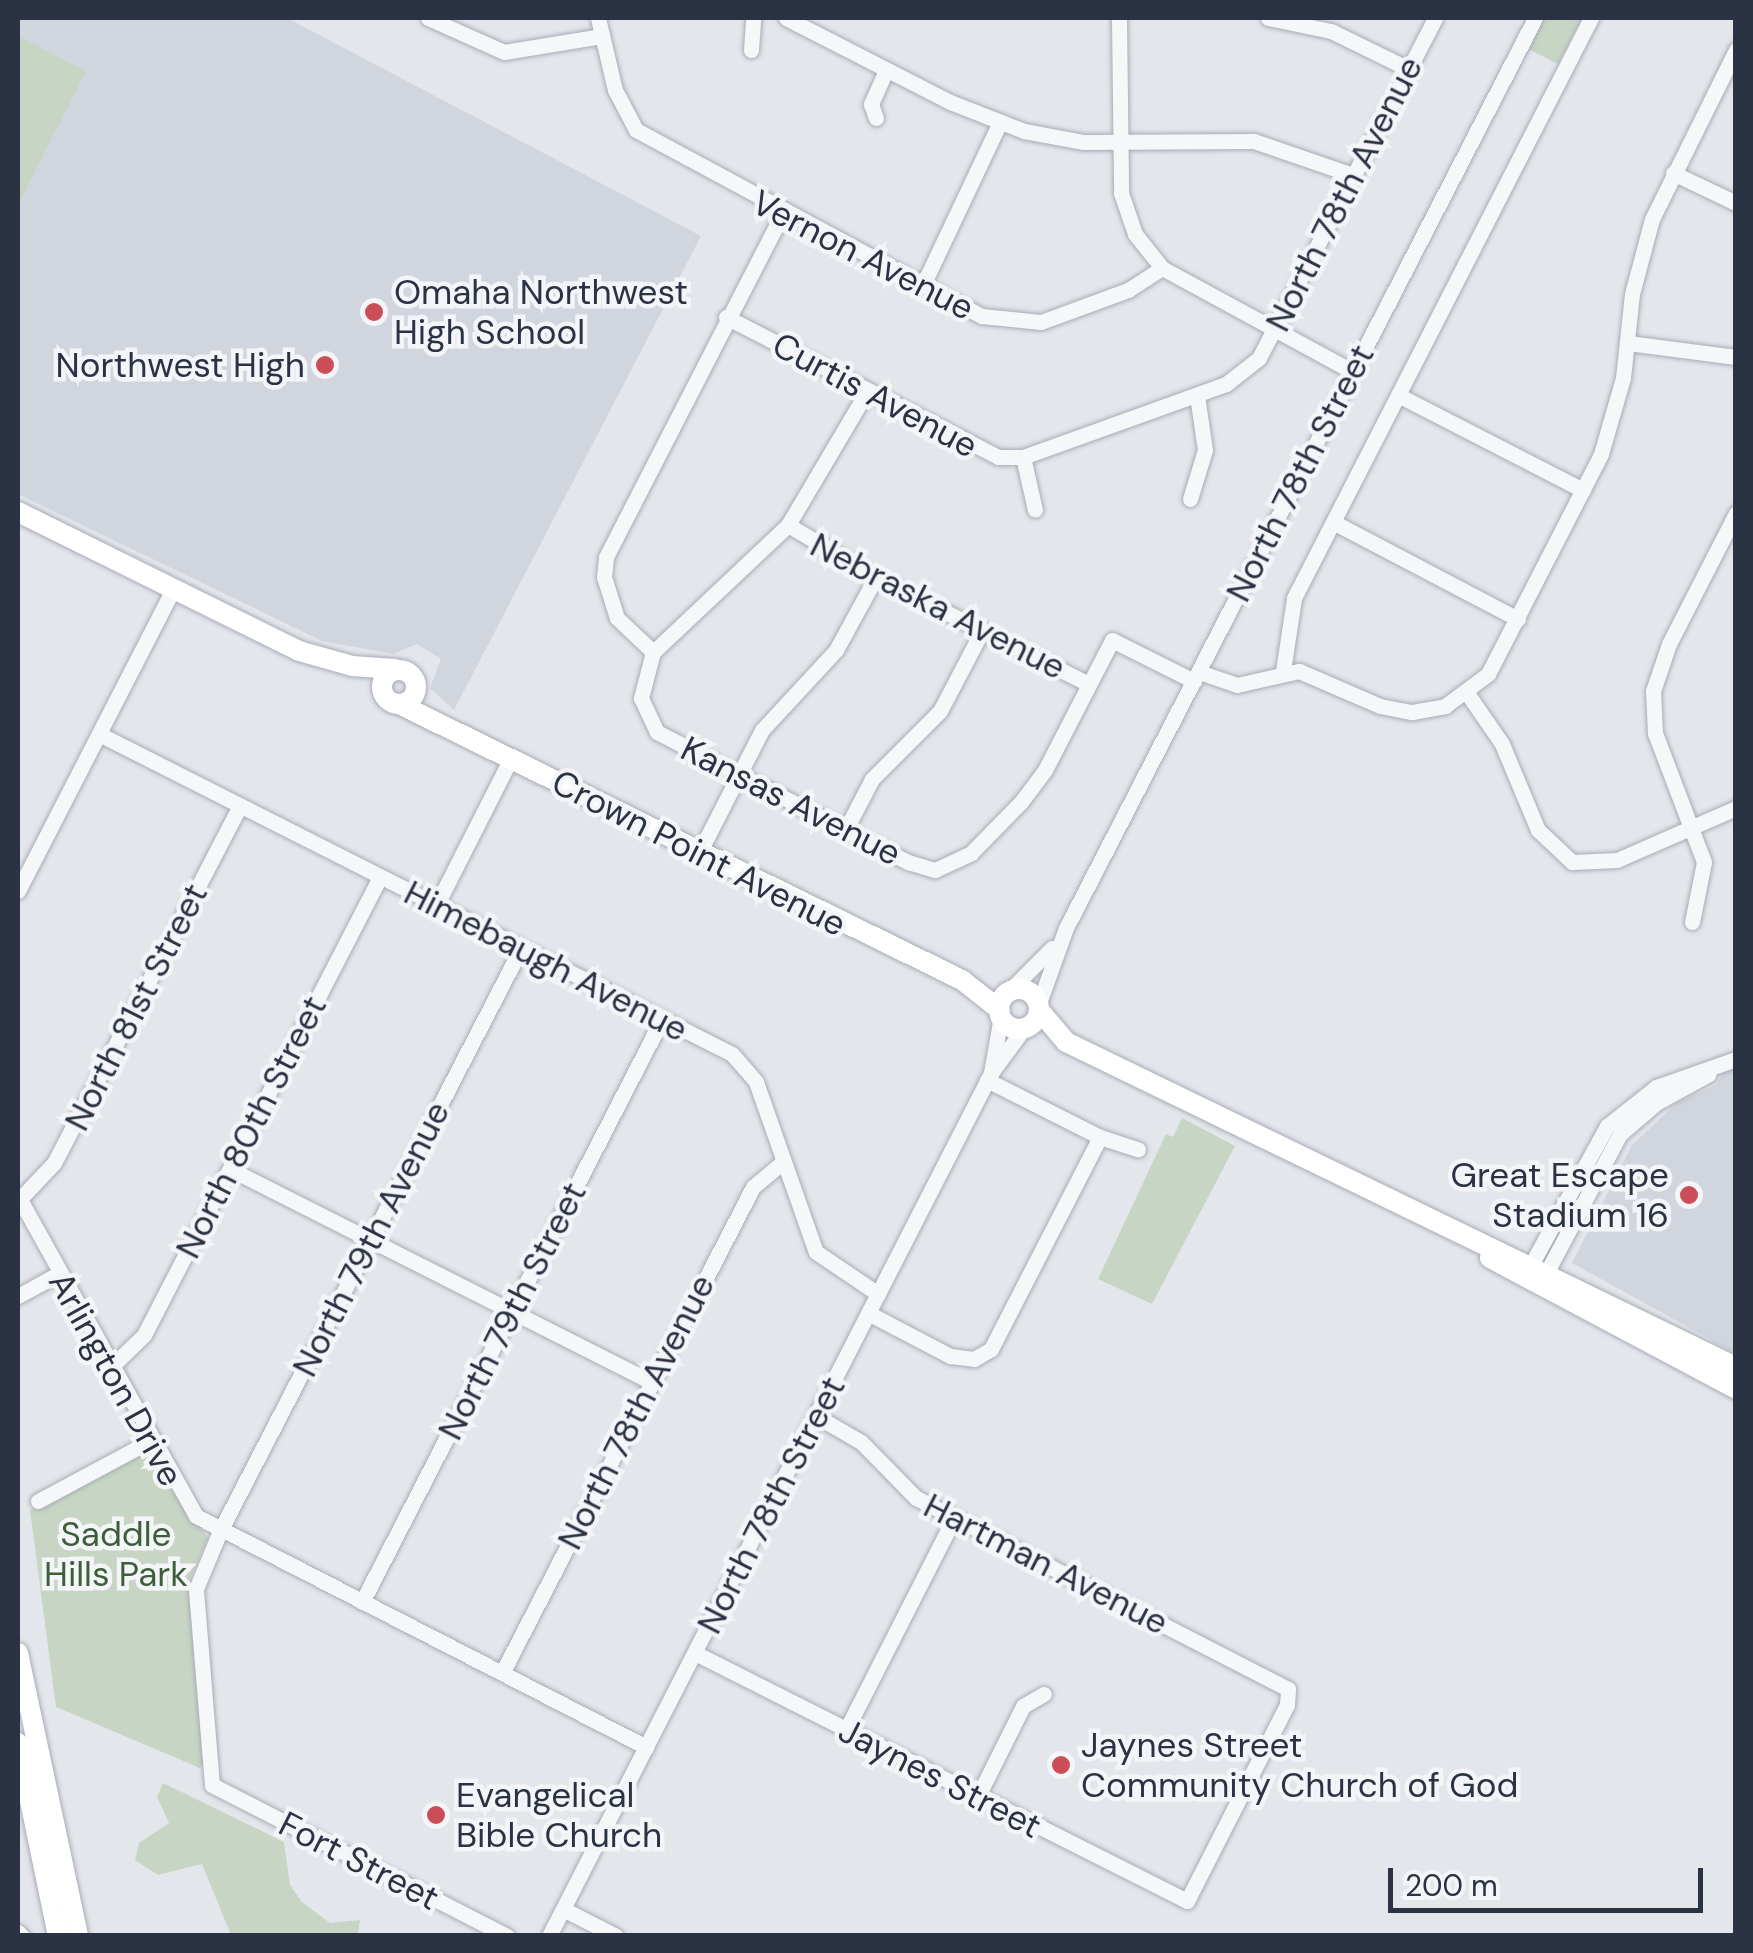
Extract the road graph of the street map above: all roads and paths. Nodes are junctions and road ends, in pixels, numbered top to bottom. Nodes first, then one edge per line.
1 (428, 18) edge
2 (598, 18) edge
3 (753, 18) edge
4 (786, 18) edge
5 (1118, 18) edge
6 (1268, 18) edge
7 (1435, 18) edge
8 (1535, 18) edge
9 (1591, 18) edge
10 (602, 36) junction
11 (751, 50) dead end
12 (1736, 50) edge
13 (1409, 69) junction
14 (886, 70) junction
15 (876, 118) dead end
16 (1000, 122) junction
17 (1119, 141) junction
18 (1673, 173) junction
19 (1353, 175) junction
20 (1736, 203) edge
21 (783, 212) junction
22 (1162, 268) junction
23 (923, 285) junction
24 (726, 317) junction
25 (1274, 332) junction
26 (1628, 343) junction
27 (1736, 357) edge
28 (1251, 368) joint
29 (1352, 371) junction
30 (866, 393) junction
31 (1197, 395) junction
32 (1398, 395) junction
33 (1023, 457) junction
34 (1584, 490) junction
35 (1190, 499) dead end
36 (1035, 510) dead end
37 (18, 512) edge
38 (1736, 513) edge
39 (1333, 522) junction
40 (788, 525) junction
41 (876, 577) junction
42 (174, 588) junction
43 (1518, 619) junction
44 (982, 631) junction
45 (653, 652) junction
46 (352, 666) junction
47 (394, 669) junction
48 (1283, 671) junction
49 (1196, 676) junction
50 (1089, 684) junction
51 (381, 691) junction
52 (1467, 693) junction
53 (407, 698) junction
54 (99, 734) junction
55 (511, 758) junction
56 (738, 776) junction
57 (240, 806) junction
58 (1736, 808) edge
59 (1693, 828) junction
60 (846, 829) junction
61 (699, 853) junction
62 (380, 877) junction
63 (18, 891) edge
64 (437, 904) junction
65 (1692, 922) dead end
66 (1066, 928) junction
67 (521, 948) junction
68 (962, 980) junction
69 (1011, 987) junction
70 (1038, 1008) junction
71 (1000, 1013) junction
72 (662, 1020) junction
73 (1023, 1031) junction
74 (1066, 1042) junction
75 (1736, 1060) edge
76 (989, 1076) junction
77 (1100, 1138) junction
78 (1138, 1148) dead end
79 (782, 1162) junction
80 (230, 1169) junction
81 (18, 1198) edge
82 (370, 1241) junction
83 (58, 1274) junction
84 (1536, 1275) junction
85 (878, 1294) junction
86 (18, 1296) edge
87 (511, 1312) junction
88 (868, 1313) junction
89 (111, 1367) junction
90 (1736, 1367) edge
91 (651, 1382) junction
92 (1736, 1389) edge
93 (816, 1416) junction
94 (150, 1442) junction
95 (38, 1501) dead end
96 (954, 1518) junction
97 (220, 1531) junction
98 (362, 1602) junction
99 (18, 1653) edge
100 (694, 1653) junction
101 (502, 1673) junction
102 (21, 1683) edge
103 (1044, 1694) dead end
104 (846, 1730) junction
105 (18, 1743) edge
106 (646, 1747) junction
107 (978, 1798) junction
108 (1187, 1901) joint
109 (563, 1909) junction
110 (58, 1936) edge
111 (78, 1936) edge
112 (507, 1936) edge
113 (549, 1936) edge
114 (616, 1936) edge

1 - 10 street
2 - 10 street
3 - 11 street
4 - 14 street
5 - 17 street
6 - 13 street
7 - 13 street, North 78th Avenue
8 - 29 street, North 78th Street
9 - 32 street, North 78th Street
10 - 21 street, Vernon Avenue
12 - 18 street
13 - 19 street, North 78th Avenue
14 - 15 street
14 - 16 street
16 - 17 street
16 - 23 street
17 - 19 street
17 - 22 street
18 - 20 street
18 - 26 street
19 - 25 street, North 78th Avenue
21 - 23 street, Vernon Avenue
21 - 24 street
22 - 23 street, Vernon Avenue
22 - 25 street
24 - 30 street, Curtis Avenue
24 - 45 street
25 - 28 street, North 78th Avenue
25 - 29 street
26 - 27 street
26 - 34 street
28 - 31 street, Curtis Avenue
29 - 49 street, North 78th Street
30 - 33 street, Curtis Avenue
30 - 40 street
31 - 33 street, Curtis Avenue
31 - 35 street
32 - 34 street
32 - 39 street, North 78th Street
33 - 36 street
34 - 43 street
37 - 42 main road
38 - 59 street
39 - 43 street
39 - 48 street, North 78th Street
40 - 41 street, Nebraska Avenue
40 - 45 street
41 - 44 street, Nebraska Avenue
41 - 56 street
42 - 46 main road
42 - 54 street
43 - 52 street
44 - 50 street, Nebraska Avenue
44 - 60 street
45 - 56 street, Kansas Avenue
46 - 47 main road
46 - 51 main road
47 - 51 main road
47 - 53 main road
48 - 49 street, Nebraska Avenue
48 - 52 street, Nebraska Avenue
49 - 50 street, Nebraska Avenue
49 - 66 street, North 78th Street
50 - 60 street, Kansas Avenue
51 - 53 main road
52 - 59 street
53 - 55 main road, Crown Point Avenue
54 - 57 street, Himebaugh Avenue
54 - 63 street
55 - 61 main road, Crown Point Avenue
55 - 64 street
56 - 60 street, Kansas Avenue
56 - 61 street
57 - 62 street, Himebaugh Avenue
57 - 81 street, North 81st Street
58 - 59 street
59 - 65 street
61 - 68 main road, Crown Point Avenue
62 - 64 street, Himebaugh Avenue
62 - 80 street, North 80th Street
64 - 67 street, Himebaugh Avenue
66 - 69 street
66 - 70 street
67 - 72 street, Himebaugh Avenue
67 - 82 street, North 79th Avenue
68 - 69 main road, Crown Point Avenue
68 - 71 main road, Crown Point Avenue
69 - 70 main road
69 - 71 main road
70 - 73 main road
70 - 74 main road
71 - 73 main road, Crown Point Avenue
71 - 76 street
72 - 79 street, Himebaugh Avenue
72 - 87 street, North 79th Street
73 - 74 main road
73 - 76 street
74 - 84 main road
75 - 84 street
76 - 77 street
76 - 85 street, North 78th Street
77 - 78 street
77 - 88 street
79 - 85 street, Himebaugh Avenue
79 - 91 street, North 78th Avenue
80 - 82 street
80 - 89 street, North 80th Street
81 - 83 street, Arlington Drive
82 - 87 street
82 - 97 street, North 79th Avenue
83 - 86 street
83 - 89 street, Arlington Drive
84 - 90 main road
84 - 92 main road
85 - 88 street, North 78th Street
87 - 91 street
87 - 98 street, North 79th Street
88 - 93 street, North 78th Street
89 - 94 street, Arlington Drive
91 - 101 street, North 78th Avenue
93 - 96 street, Hartman Avenue
93 - 100 street, North 78th Street
94 - 95 street
94 - 97 street, Arlington Drive
96 - 104 street
96 - 108 street, Hartman Avenue
97 - 98 street
97 - 112 street, Fort Street
98 - 101 street
99 - 102 main road
100 - 104 street, Jaynes Street
100 - 106 street, North 78th Street
101 - 106 street
102 - 111 main road
103 - 107 street
104 - 107 street, Jaynes Street
105 - 110 main road
106 - 109 street, North 78th Street
107 - 108 street, Jaynes Street
109 - 113 street, North 78th Street
109 - 114 street

